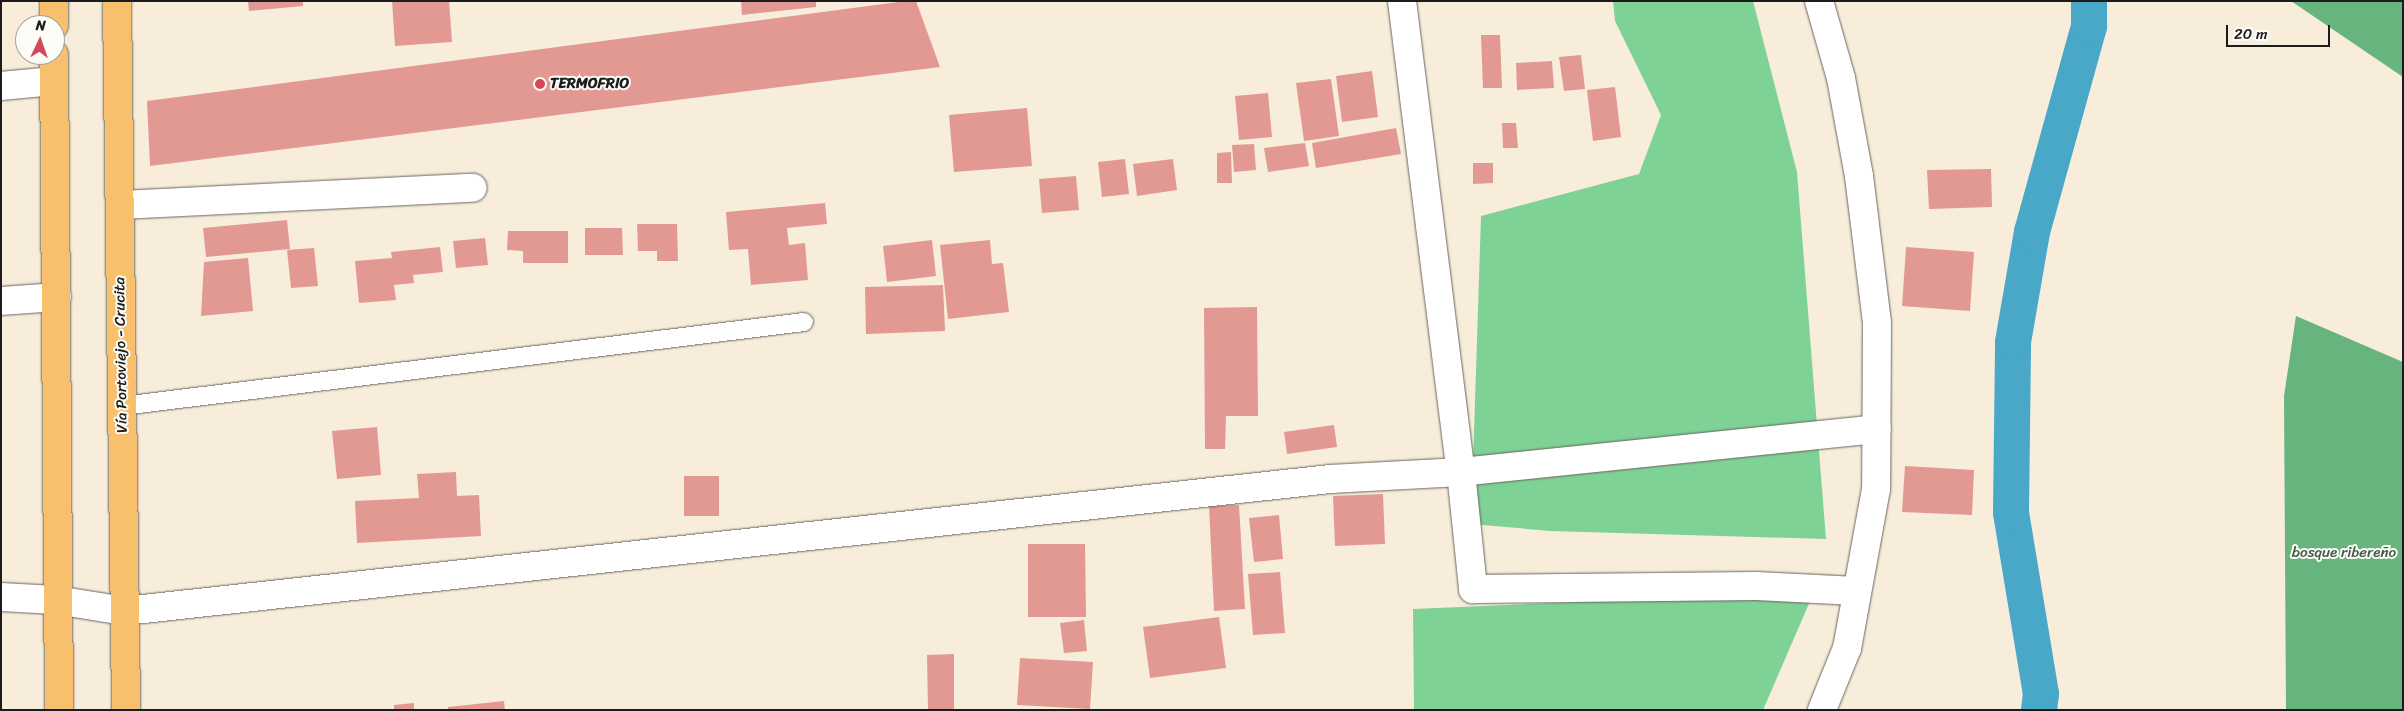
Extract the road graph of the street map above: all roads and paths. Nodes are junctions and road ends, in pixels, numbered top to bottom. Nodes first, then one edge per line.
1 (54, 1) edge
2 (117, 1) edge
3 (1402, 1) edge
4 (1819, 1) edge
5 (54, 15) edge
6 (54, 68) edge
7 (1, 86) edge
8 (473, 188) dead end
9 (120, 205) junction
10 (56, 297) junction
11 (1, 301) edge
12 (804, 322) dead end
13 (122, 406) junction
14 (1877, 429) junction
15 (1461, 472) junction
16 (1857, 591) junction
17 (1, 597) edge
18 (56, 600) junction
19 (125, 611) junction
20 (59, 710) edge
21 (126, 710) edge
22 (1822, 710) edge

1 - 5 main road
2 - 9 main road, Vía Portoviejo - Crucita
3 - 15 street
4 - 14 street
6 - 7 street
6 - 10 main road
8 - 9 street
9 - 13 main road, Vía Portoviejo - Crucita
10 - 11 street
10 - 18 main road
12 - 13 lane
13 - 19 main road, Vía Portoviejo - Crucita
14 - 15 street
14 - 16 street
15 - 16 street
15 - 19 street
16 - 22 street
17 - 18 street
18 - 19 street
18 - 20 main road
19 - 21 main road, Vía Portoviejo - Crucita

